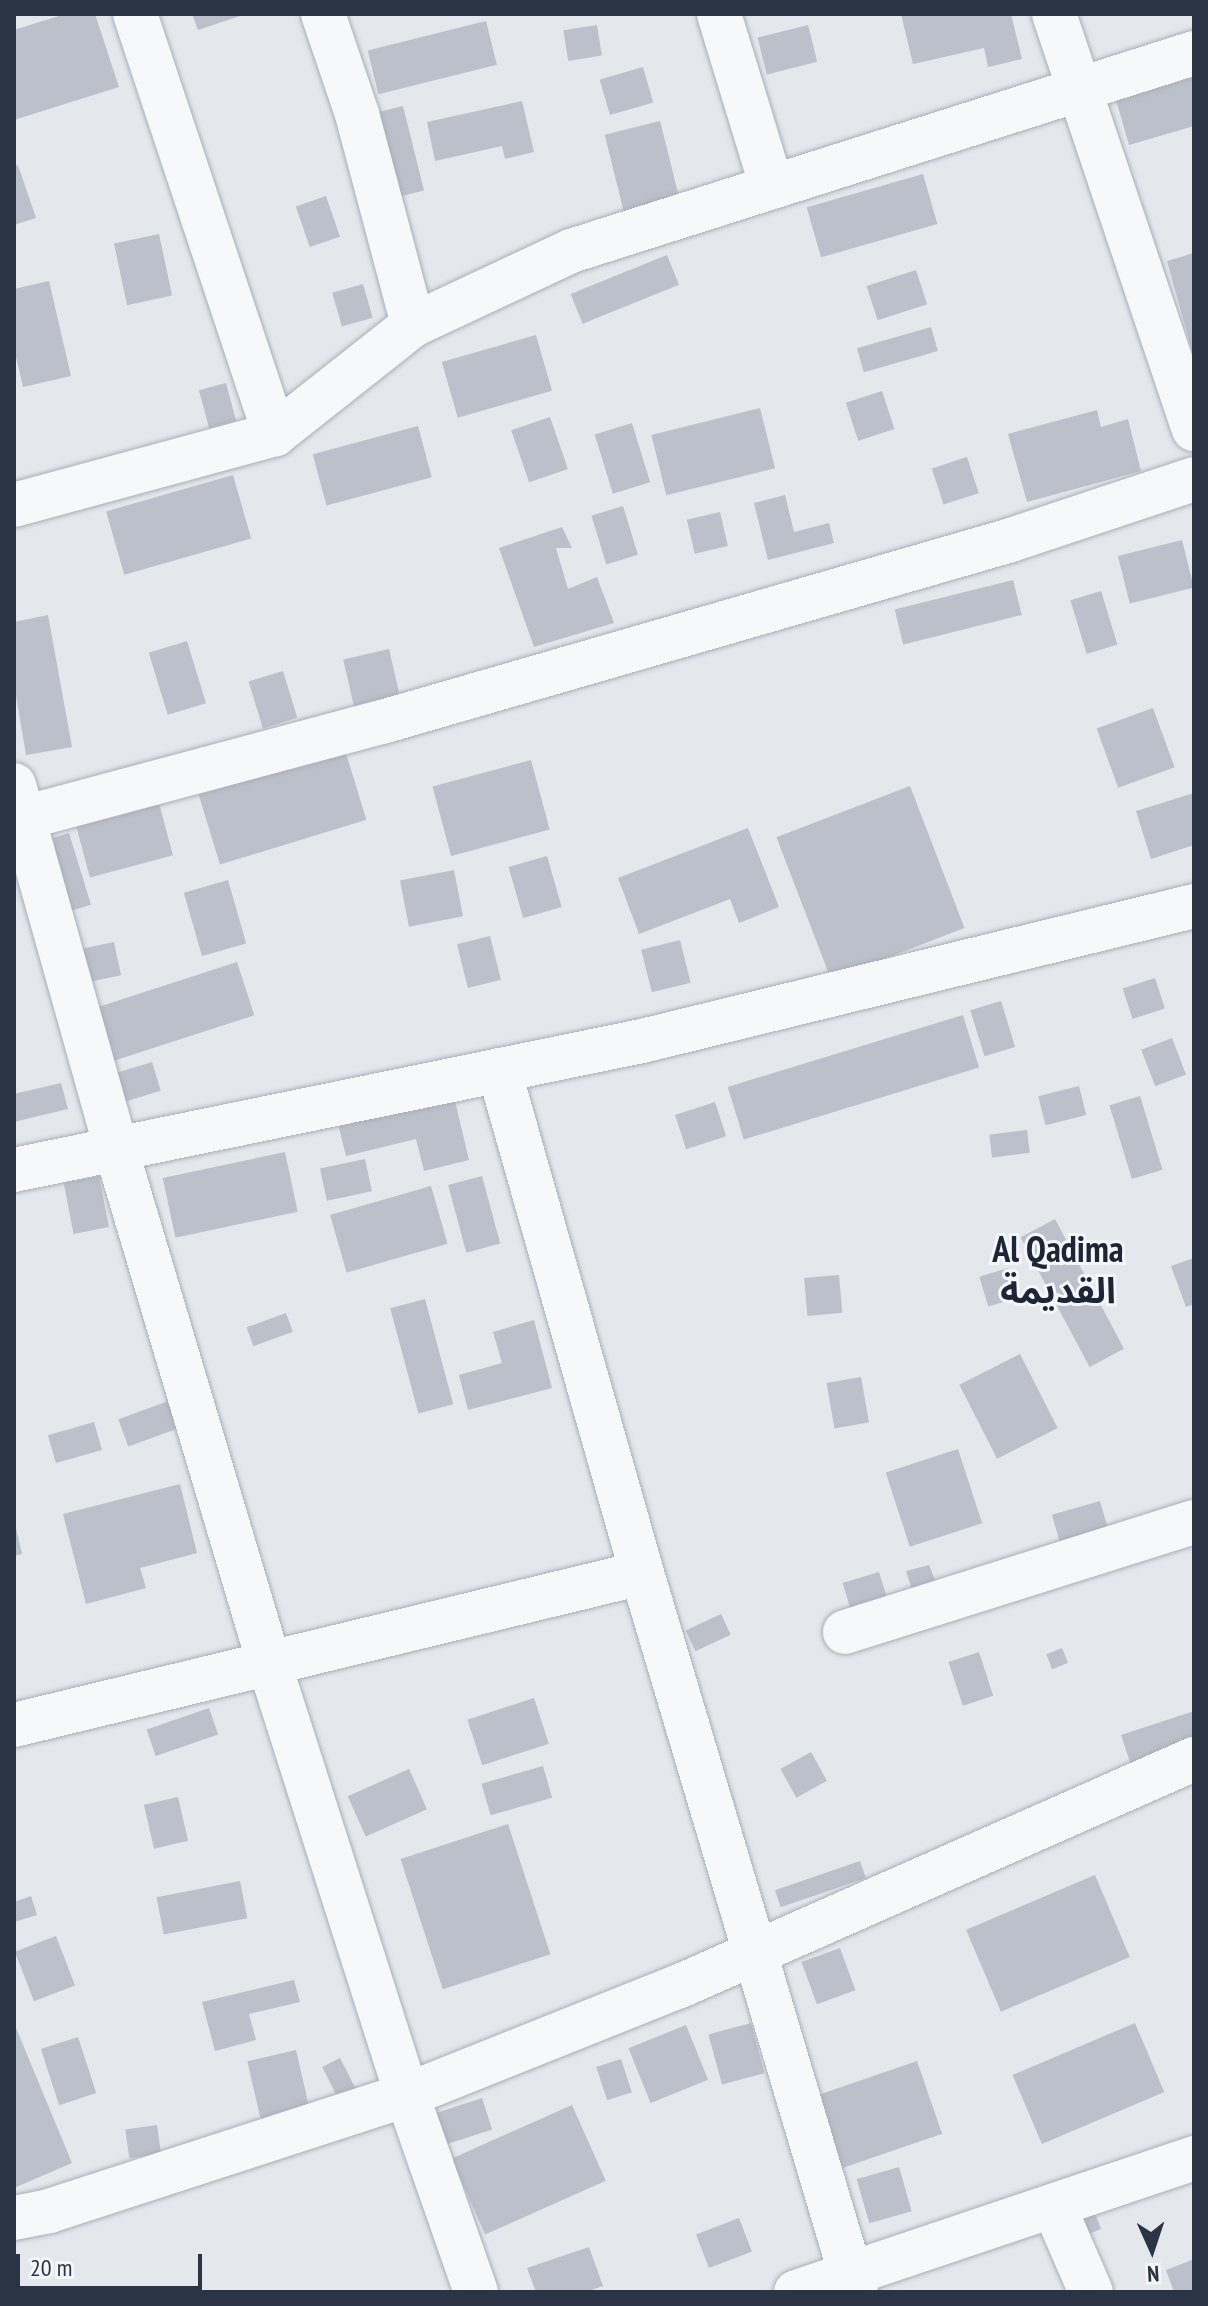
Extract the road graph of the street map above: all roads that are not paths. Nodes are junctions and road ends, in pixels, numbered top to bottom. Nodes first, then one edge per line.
1 (135, 14) edge
2 (323, 14) edge
3 (719, 14) edge
4 (1054, 14) edge
5 (1194, 53) edge
6 (1078, 94) junction
7 (772, 187) junction
8 (413, 325) junction
9 (1194, 429) edge
10 (275, 434) junction
11 (1194, 479) edge
12 (14, 505) edge
13 (18, 801) edge
14 (1194, 906) edge
15 (499, 1070) junction
16 (116, 1149) junction
17 (14, 1170) edge
18 (1194, 1522) edge
19 (642, 1573) junction
20 (845, 1632) dead end
21 (269, 1663) junction
22 (14, 1725) edge
23 (1194, 1759) edge
24 (753, 1952) junction
25 (407, 2095) junction
26 (1194, 2158) edge
27 (1055, 2209) junction
28 (14, 2218) edge
29 (853, 2283) edge
30 (476, 2292) edge
31 (796, 2292) edge
32 (1091, 2292) edge

1 - 10 street
2 - 8 street
3 - 7 street
4 - 6 street
5 - 6 street
6 - 7 street
6 - 9 street
7 - 8 street
8 - 10 street
10 - 12 street
11 - 13 street
13 - 16 street
14 - 15 street
15 - 16 street
15 - 19 street
16 - 17 street
16 - 21 street
18 - 20 street
19 - 21 street
19 - 24 street
21 - 22 street
21 - 25 street
23 - 24 street
24 - 25 street
24 - 29 street
25 - 28 street
25 - 30 street
26 - 27 street
27 - 29 street
27 - 32 street
29 - 31 street

